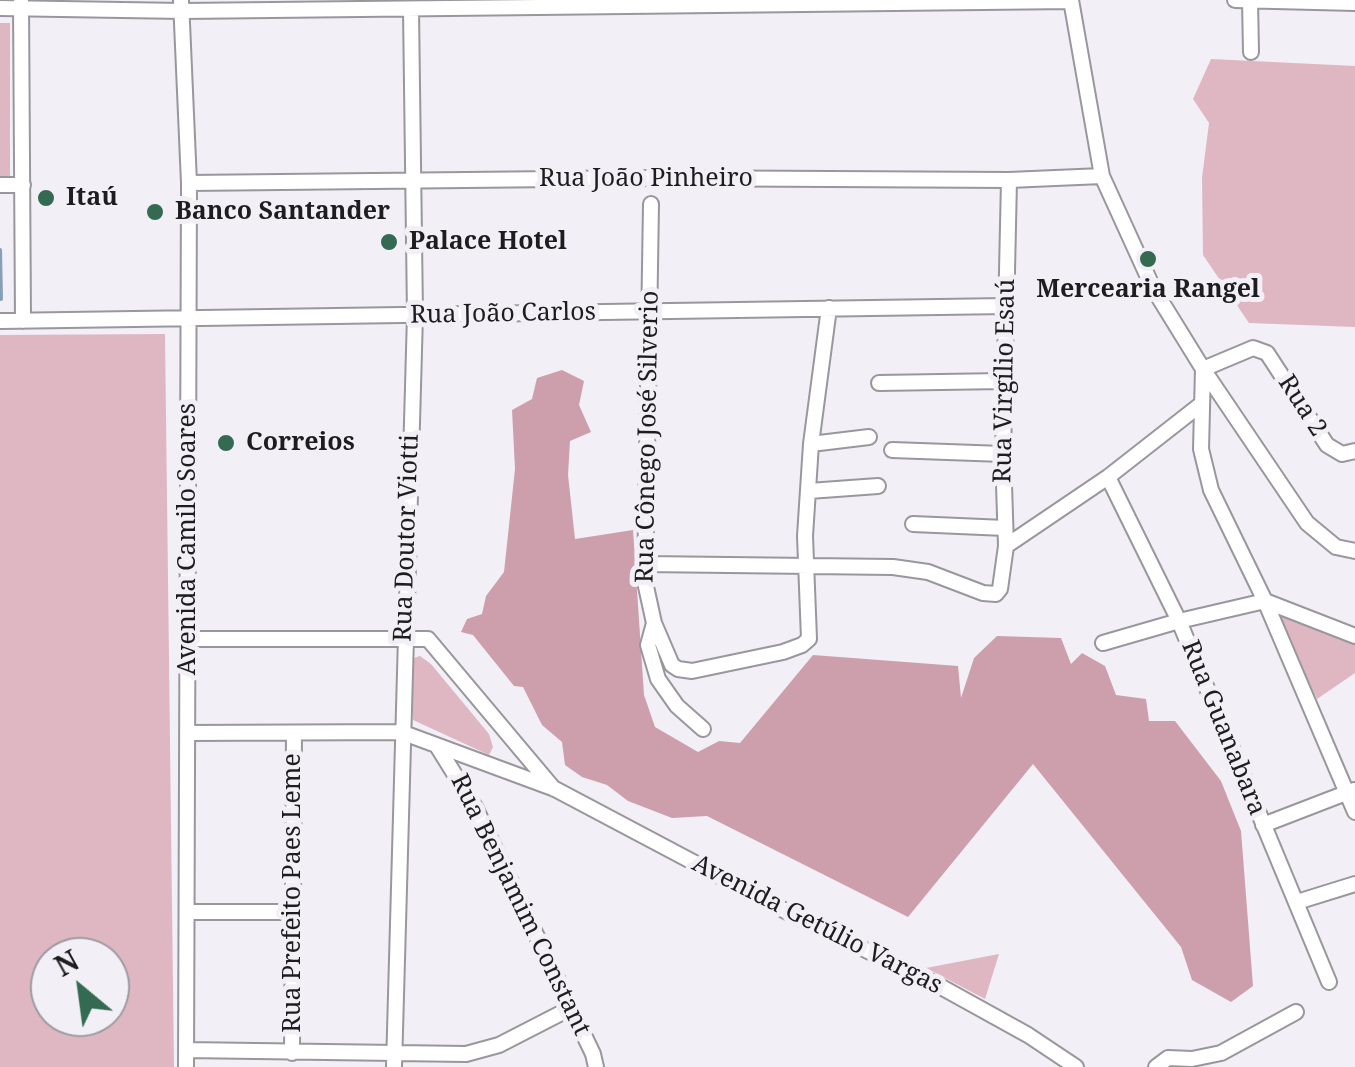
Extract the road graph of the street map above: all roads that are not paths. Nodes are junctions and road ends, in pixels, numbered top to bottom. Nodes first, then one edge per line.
1 (1245, 0) edge
2 (1071, 1) edge
3 (21, 4) edge
4 (407, 4) edge
5 (503, 4) edge
6 (1355, 4) edge
7 (182, 5) edge
8 (0, 8) edge
9 (1251, 52) dead end
10 (1102, 176) junction
11 (1009, 180) junction
12 (412, 182) junction
13 (189, 184) junction
14 (0, 185) edge
15 (23, 185) junction
16 (651, 204) dead end
17 (1006, 306) junction
18 (829, 308) junction
19 (649, 312) junction
20 (415, 315) junction
21 (188, 320) junction
22 (0, 321) edge
23 (23, 321) junction
24 (1203, 368) junction
25 (1004, 381) junction
26 (879, 382) dead end
27 (1200, 405) junction
28 (869, 438) dead end
29 (811, 444) junction
30 (892, 450) dead end
31 (1348, 453) edge
32 (1002, 454) junction
33 (1108, 477) junction
34 (878, 486) dead end
35 (809, 491) junction
36 (913, 524) dead end
37 (1005, 528) junction
38 (1006, 546) junction
39 (1355, 551) edge
40 (646, 564) junction
41 (805, 566) junction
42 (1264, 602) junction
43 (404, 614) junction
44 (1179, 621) junction
45 (654, 624) junction
46 (1355, 636) edge
47 (404, 638) junction
48 (186, 639) junction
49 (428, 639) junction
50 (1103, 643) dead end
51 (703, 729) dead end
52 (188, 732) junction
53 (401, 732) junction
54 (294, 733) junction
55 (514, 741) junction
56 (437, 745) junction
57 (494, 767) junction
58 (555, 790) junction
59 (1350, 791) edge
60 (1355, 812) edge
61 (1262, 825) junction
62 (1355, 884) edge
63 (1297, 902) junction
64 (187, 912) junction
65 (294, 912) junction
66 (1329, 982) dead end
67 (571, 1008) junction
68 (1296, 1012) dead end
69 (186, 1050) junction
70 (292, 1052) junction
71 (394, 1061) edge
72 (1070, 1065) edge
73 (186, 1067) edge
74 (596, 1067) edge
75 (1156, 1067) edge

1 - 6 street
1 - 9 street
2 - 5 street
2 - 10 street
3 - 7 street
3 - 8 street
3 - 15 street
4 - 5 street
4 - 7 street
4 - 12 street, Rua Doutor Viotti
7 - 13 street, Avenida Camilo Soares
10 - 11 street, Rua João Pinheiro
10 - 24 street
11 - 12 street, Rua João Pinheiro
11 - 17 street, Rua Virgílio Esaú
12 - 13 street, Rua João Pinheiro
12 - 20 street, Rua Doutor Viotti
13 - 21 street, Avenida Camilo Soares
14 - 15 street
15 - 23 street
16 - 19 street, Rua Cônego José Silverio
17 - 18 street, Rua João Carlos
17 - 25 street, Rua Virgílio Esaú
18 - 19 street, Rua João Carlos
18 - 29 street
19 - 20 street, Rua João Carlos
19 - 40 street, Rua Cônego José Silverio
20 - 21 street, Rua João Carlos
20 - 43 street, Rua Doutor Viotti
21 - 23 street, Rua João Carlos
21 - 48 street, Avenida Camilo Soares
22 - 23 street, Rua João Carlos
24 - 27 street
24 - 31 street, Rua 2
24 - 39 street
25 - 26 street
25 - 32 street, Rua Virgílio Esaú
27 - 33 street
27 - 42 street
28 - 29 street
29 - 35 street
30 - 32 street
32 - 37 street, Rua Virgílio Esaú
33 - 38 street
33 - 44 street, Rua Guanabara
34 - 35 street
35 - 41 street
36 - 37 street
37 - 38 street, Rua Virgílio Esaú
38 - 41 street, Rua Virgílio Esaú
40 - 41 street
40 - 45 street, Rua Cônego José Silverio
41 - 45 street, Rua Cônego José Silverio
42 - 44 street
42 - 46 street
42 - 59 street
43 - 47 street, Rua Doutor Viotti
43 - 49 street
44 - 50 street
44 - 61 street, Rua Guanabara
45 - 51 street
47 - 48 street
47 - 49 street
47 - 53 street, Rua Doutor Viotti
48 - 52 street, Avenida Camilo Soares
49 - 55 street
52 - 54 street
52 - 64 street, Avenida Camilo Soares
53 - 54 street
53 - 56 street, Avenida Getúlio Vargas
53 - 71 street, Rua Doutor Viotti
54 - 65 street, Rua Prefeito Paes Leme
55 - 57 street
55 - 58 street
56 - 57 street, Avenida Getúlio Vargas
56 - 67 street, Rua Benjamim Constant
57 - 58 street, Avenida Getúlio Vargas
58 - 72 street, Avenida Getúlio Vargas
59 - 60 street
59 - 61 street
61 - 63 street, Rua Guanabara
62 - 63 street
63 - 66 street, Rua Guanabara
64 - 65 street
64 - 69 street, Avenida Camilo Soares
65 - 70 street, Rua Prefeito Paes Leme
67 - 71 street
67 - 74 street, Rua Benjamim Constant
68 - 75 street
69 - 70 street
69 - 73 street, Avenida Camilo Soares
70 - 71 street

